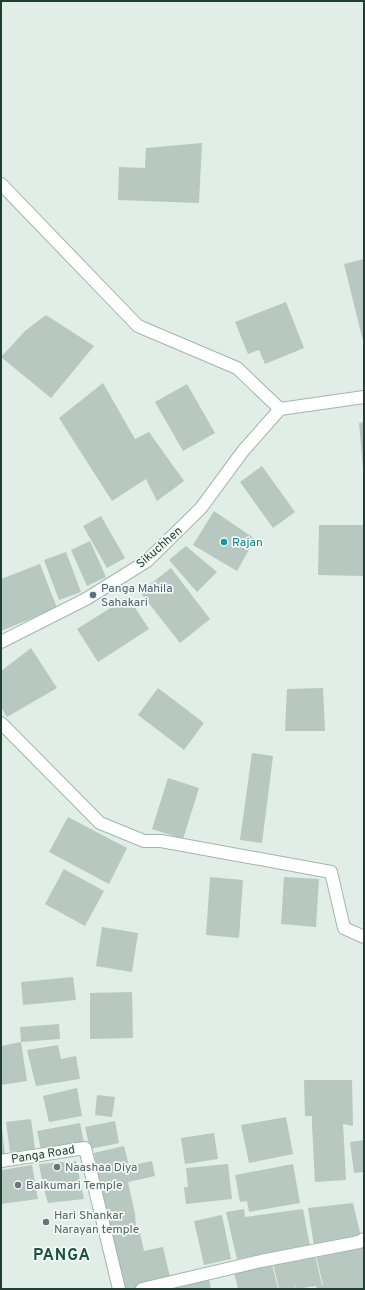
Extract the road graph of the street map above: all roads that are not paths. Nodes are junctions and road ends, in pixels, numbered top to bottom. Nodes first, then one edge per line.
1 (1, 184) edge
2 (364, 396) edge
3 (280, 409) junction
4 (1, 642) edge
5 (1, 723) edge
6 (364, 937) edge
7 (1, 1161) edge
8 (364, 1239) edge
9 (119, 1289) edge
10 (142, 1289) edge

1 - 3 street
2 - 3 street
3 - 4 street, Sikuchhen
5 - 6 street
7 - 9 street, Panga Road
8 - 10 street

